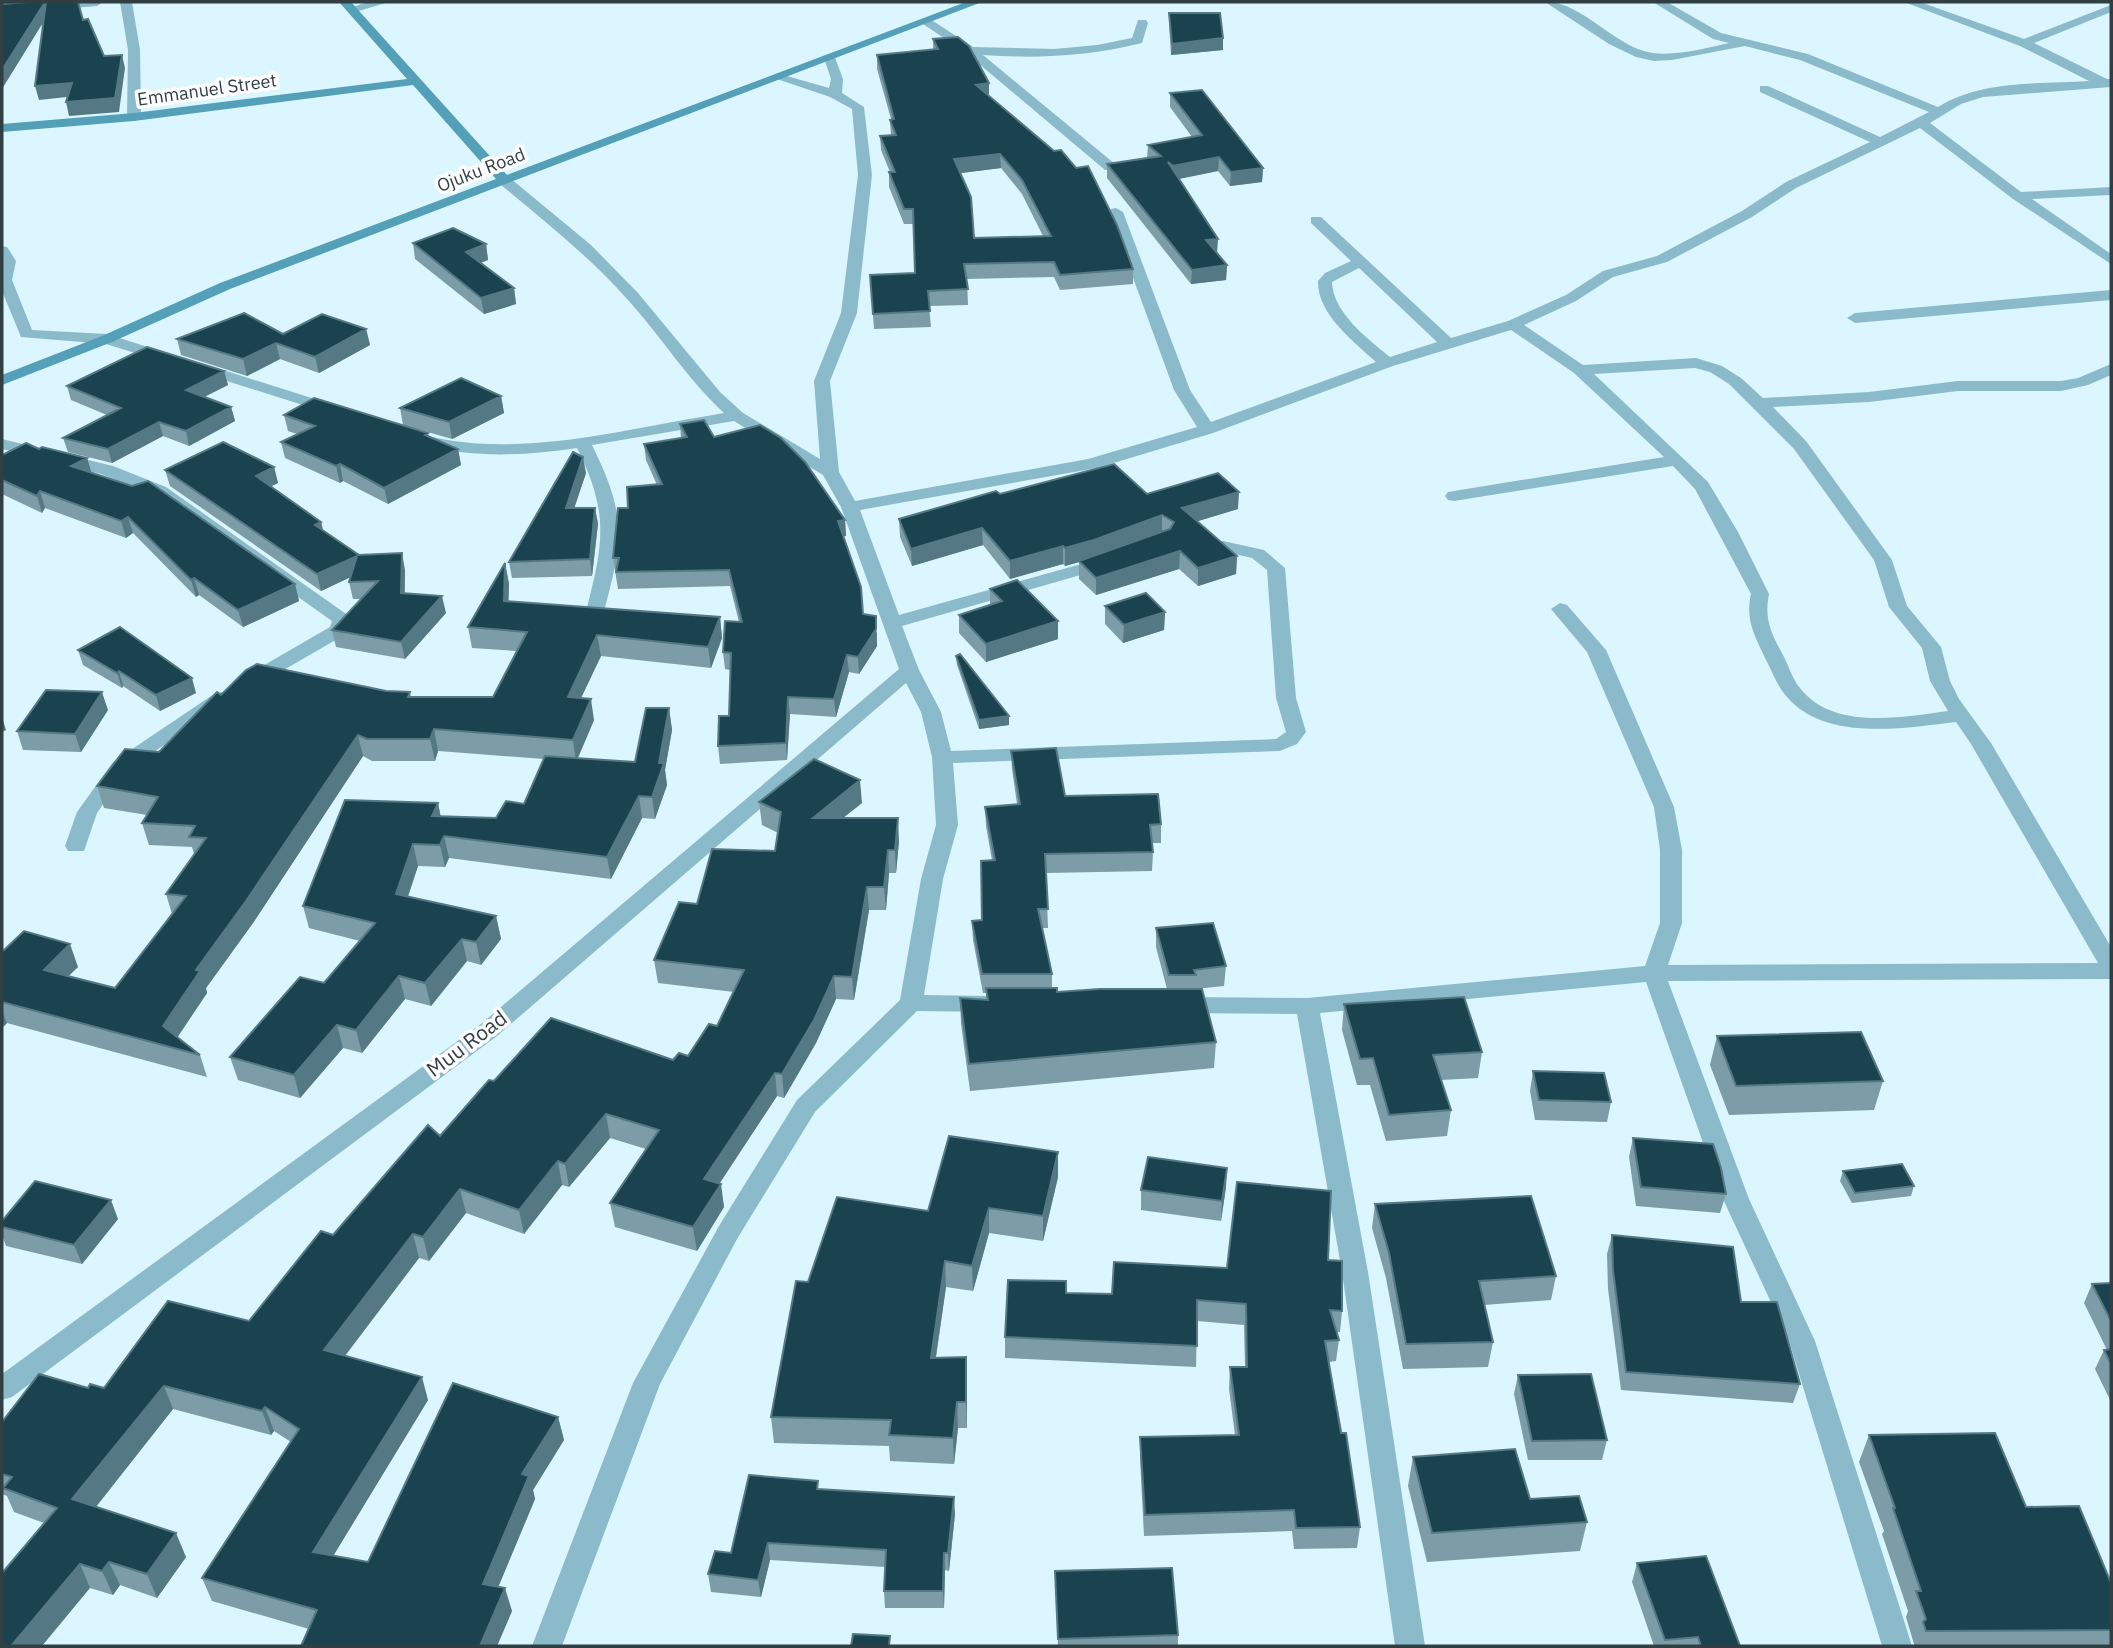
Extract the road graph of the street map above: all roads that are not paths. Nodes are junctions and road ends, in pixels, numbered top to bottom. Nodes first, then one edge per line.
1 (97, 2) edge
2 (126, 2) edge
3 (383, 2) edge
4 (976, 2) edge
5 (1551, 2) edge
6 (1659, 2) edge
7 (1910, 2) edge
8 (348, 5) edge
9 (2111, 8) edge
10 (2, 11) edge
11 (927, 21) junction
12 (1142, 23) dead end
13 (1745, 43) junction
14 (2024, 43) junction
15 (970, 50) junction
16 (830, 58) junction
17 (780, 78) junction
18 (416, 81) junction
19 (2107, 83) edge
20 (1763, 89) dead end
21 (835, 94) junction
22 (1939, 112) junction
23 (134, 117) junction
24 (1921, 123) junction
25 (2, 128) edge
26 (1882, 143) junction
27 (1110, 167) edge
28 (505, 181) junction
29 (2111, 191) edge
30 (2018, 196) junction
31 (1116, 212) dead end
32 (1316, 220) dead end
33 (2, 250) edge
34 (2111, 260) edge
35 (1361, 262) junction
36 (2111, 295) edge
37 (1855, 318) dead end
38 (1513, 324) junction
39 (107, 340) junction
40 (1447, 343) junction
41 (1387, 363) junction
42 (2111, 369) edge
43 (1580, 370) junction
44 (2, 380) edge
45 (1759, 403) junction
46 (737, 416) junction
47 (356, 417) edge
48 (1206, 429) junction
49 (407, 434) edge
50 (582, 441) junction
51 (2, 444) edge
52 (1677, 460) junction
53 (830, 471) junction
54 (1454, 496) dead end
55 (850, 507) junction
56 (1223, 546) edge
57 (1126, 554) edge
58 (1560, 609) dead end
59 (595, 611) edge
60 (892, 623) junction
61 (909, 670) junction
62 (1961, 716) junction
63 (942, 757) junction
64 (76, 846) dead end
65 (2111, 969) edge
66 (1654, 973) junction
67 (911, 1003) junction
68 (1007, 1004) edge
69 (1157, 1005) edge
70 (1307, 1006) junction
71 (2, 1389) edge
72 (547, 1646) edge
73 (1410, 1646) edge
74 (1897, 1646) edge

1 - 10 street
2 - 23 street
3 - 8 street
4 - 11 main road, Ojuku Road
5 - 13 street
6 - 13 street
7 - 14 street
8 - 18 main road
9 - 14 street
11 - 15 street
11 - 16 main road, Ojuku Road
12 - 15 street
13 - 22 street
14 - 19 street
15 - 27 street
16 - 17 main road, Ojuku Road
16 - 21 street
17 - 21 street
17 - 28 main road, Ojuku Road
18 - 23 main road, Emmanuel Street
18 - 28 main road
19 - 22 street
20 - 26 street
21 - 53 street
22 - 24 street
23 - 25 main road, Emmanuel Street
24 - 26 street
24 - 30 street
26 - 38 street
28 - 39 main road, Ojuku Road
28 - 46 street
29 - 30 street
30 - 34 street
31 - 48 street
32 - 35 street
33 - 39 street
35 - 40 street
35 - 41 street
36 - 37 street
38 - 40 street
38 - 43 street
39 - 44 main road, Ojuku Road
39 - 47 street
40 - 41 street
41 - 48 street
42 - 45 street
43 - 45 street
43 - 52 street
45 - 62 street
46 - 50 street
46 - 53 street
48 - 55 street
49 - 50 street
50 - 59 street
51 - 64 street
52 - 54 street
52 - 62 street
53 - 55 street
55 - 60 street
56 - 63 street
57 - 60 street
58 - 66 street
60 - 61 street
61 - 63 street
61 - 71 street, Muu Road
62 - 65 street
63 - 67 street
65 - 66 street
66 - 70 street
66 - 74 street
67 - 68 street
67 - 72 street
69 - 70 street
70 - 73 street

